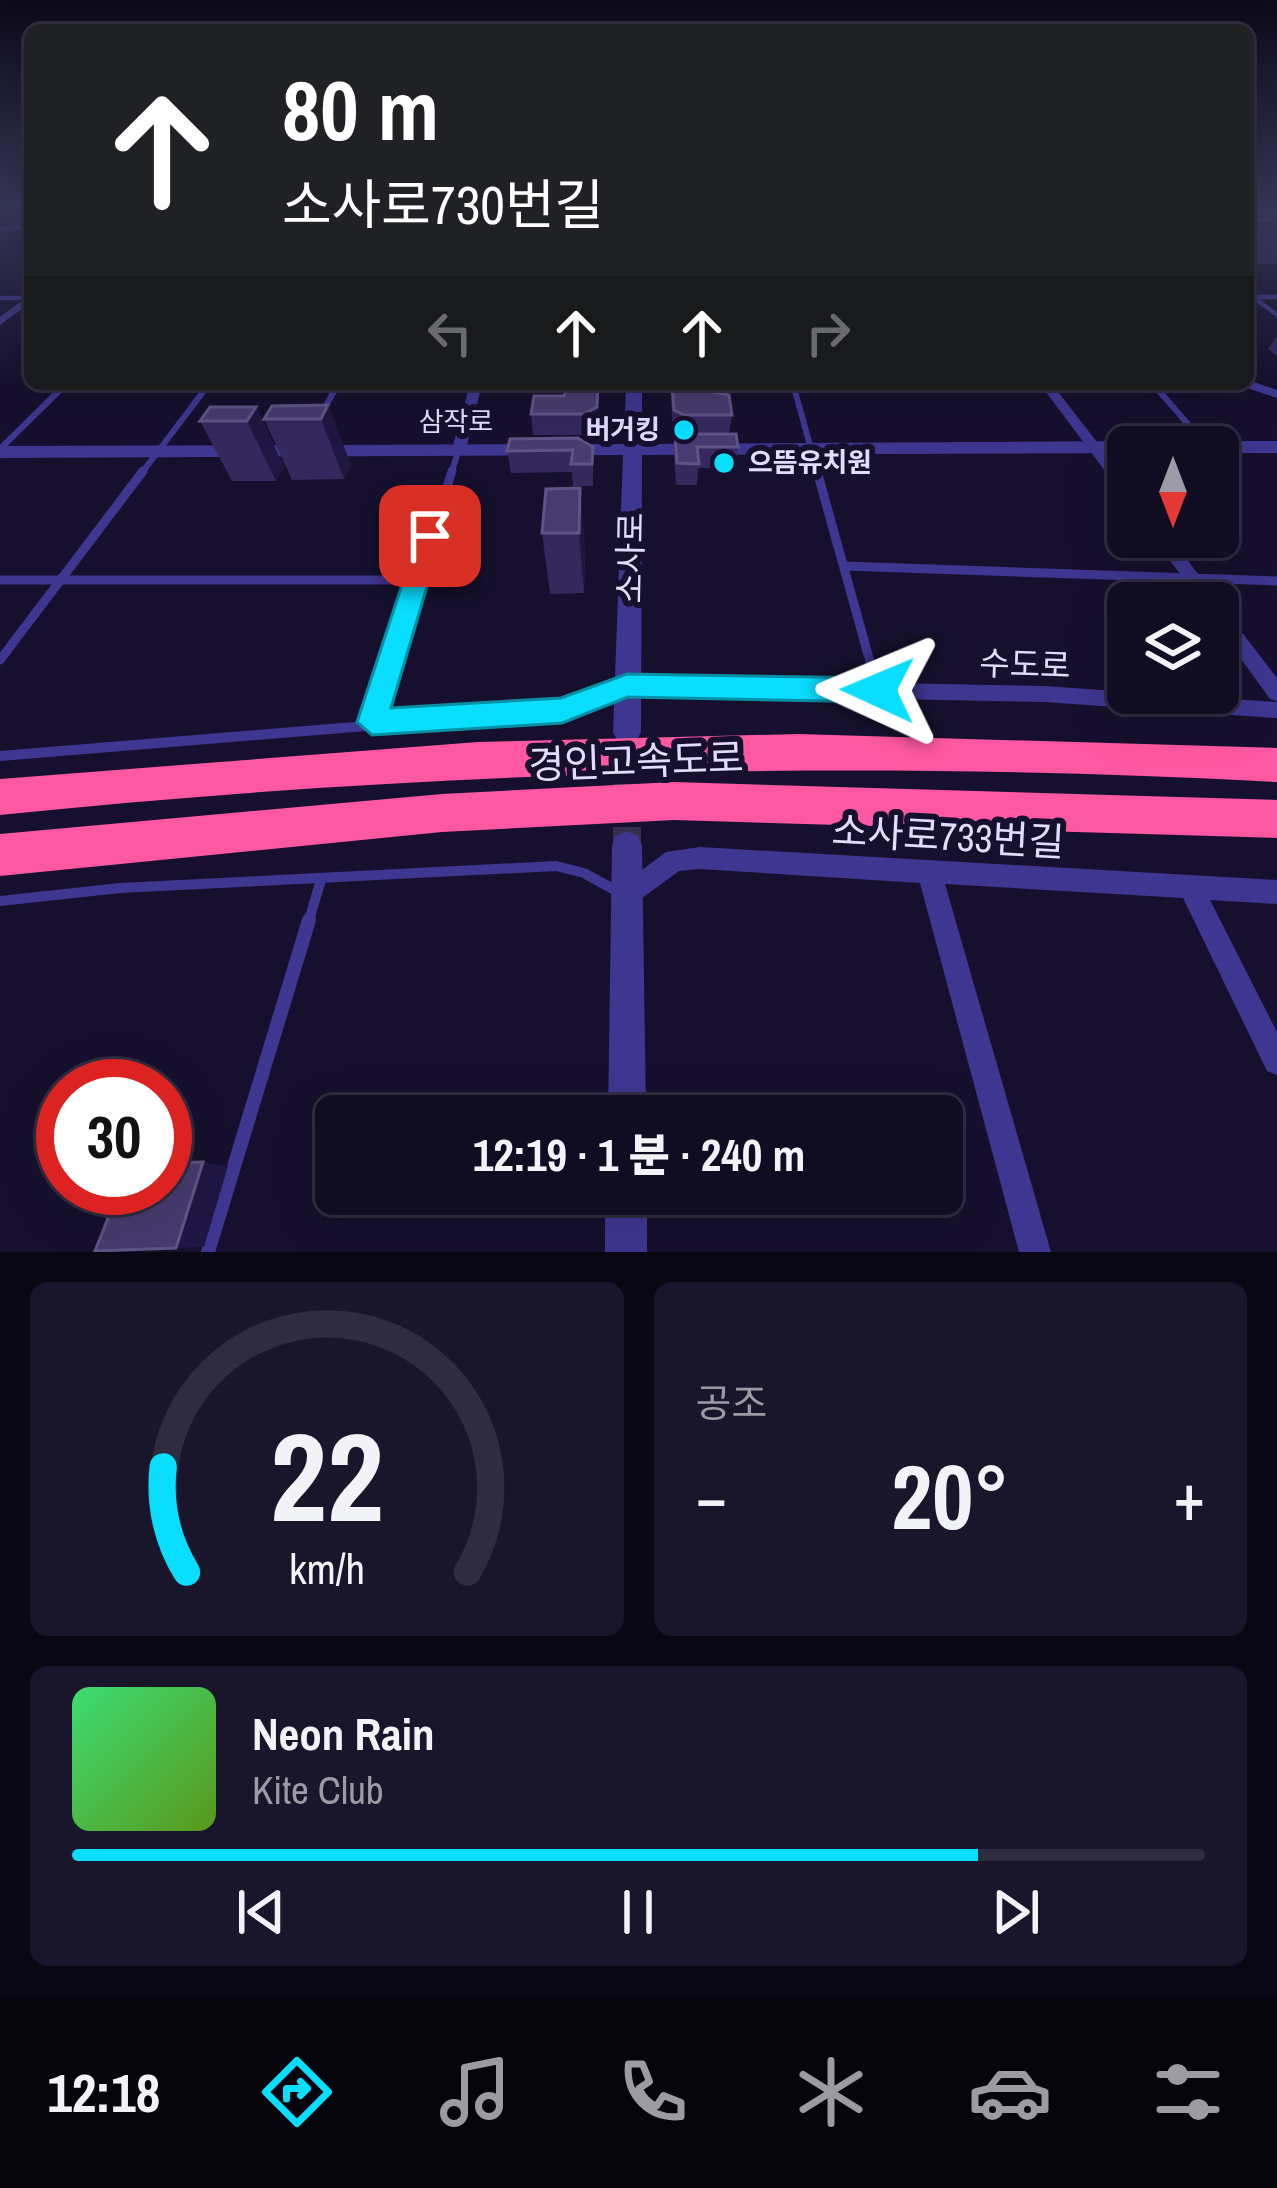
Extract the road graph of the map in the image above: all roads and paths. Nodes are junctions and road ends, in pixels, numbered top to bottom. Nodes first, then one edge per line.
1 (24, 303) edge
2 (0, 322) edge
3 (60, 390) edge
4 (205, 390) edge
5 (335, 390) edge
6 (474, 390) edge
7 (634, 390) edge
8 (795, 390) edge
9 (1051, 390) edge
10 (1158, 390) edge
11 (320, 417) edge
12 (1190, 426) edge
13 (1095, 447) junction
14 (1107, 447) edge
15 (1239, 447) edge
16 (1277, 447) edge
17 (633, 448) junction
18 (811, 448) junction
19 (459, 449) junction
20 (0, 450) edge
21 (159, 451) junction
22 (1107, 463) edge
23 (1176, 558) edge
24 (844, 566) junction
25 (0, 580) edge
26 (60, 580) junction
27 (416, 580) junction
28 (1192, 580) junction
29 (1277, 581) edge
30 (1239, 642) edge
31 (0, 660) edge
32 (627, 686) junction
33 (878, 690) junction
34 (1277, 693) edge
35 (1277, 710) edge
36 (372, 722) junction
37 (627, 732) tunnel mouth
38 (0, 756) edge
39 (1277, 765) edge
40 (0, 797) edge
41 (1277, 819) edge
42 (627, 846) tunnel mouth
43 (0, 855) edge
44 (929, 871) junction
45 (321, 880) junction
46 (1190, 886) junction
47 (1277, 892) edge
48 (627, 897) junction
49 (0, 901) edge
50 (1277, 1061) edge
51 (626, 1095) edge
52 (626, 1215) edge
53 (208, 1252) edge
54 (626, 1252) edge
55 (1034, 1252) edge

1 - 2 street
3 - 20 lane
4 - 21 lane
5 - 11 lane
6 - 19 street
7 - 17 street, 소사로
8 - 18 lane
9 - 13 street
10 - 12 lane
13 - 14 street, 삼작로
13 - 18 street, 삼작로
13 - 22 street
15 - 16 street
17 - 18 street, 삼작로
17 - 19 street, 삼작로
17 - 32 street, 소사로
18 - 24 lane
19 - 21 street, 삼작로
19 - 27 lane
20 - 21 street, 삼작로
21 - 26 lane
23 - 28 street
24 - 28 lane
24 - 33 lane
25 - 26 lane
26 - 27 lane
26 - 31 lane
27 - 36 lane
28 - 29 lane
30 - 34 street
32 - 33 street, 수도로
32 - 36 lane
32 - 37 street, 소사로
33 - 35 street, 수도로
36 - 38 lane
39 - 40 highway, 경인고속도로
41 - 43 highway, 경인고속도로
42 - 48 street
44 - 46 street, 소사로733번길
44 - 48 street, 소사로733번길
44 - 55 street
45 - 48 lane
45 - 49 lane
45 - 53 lane
46 - 47 street, 소사로733번길
46 - 50 street
48 - 51 street
52 - 54 street

